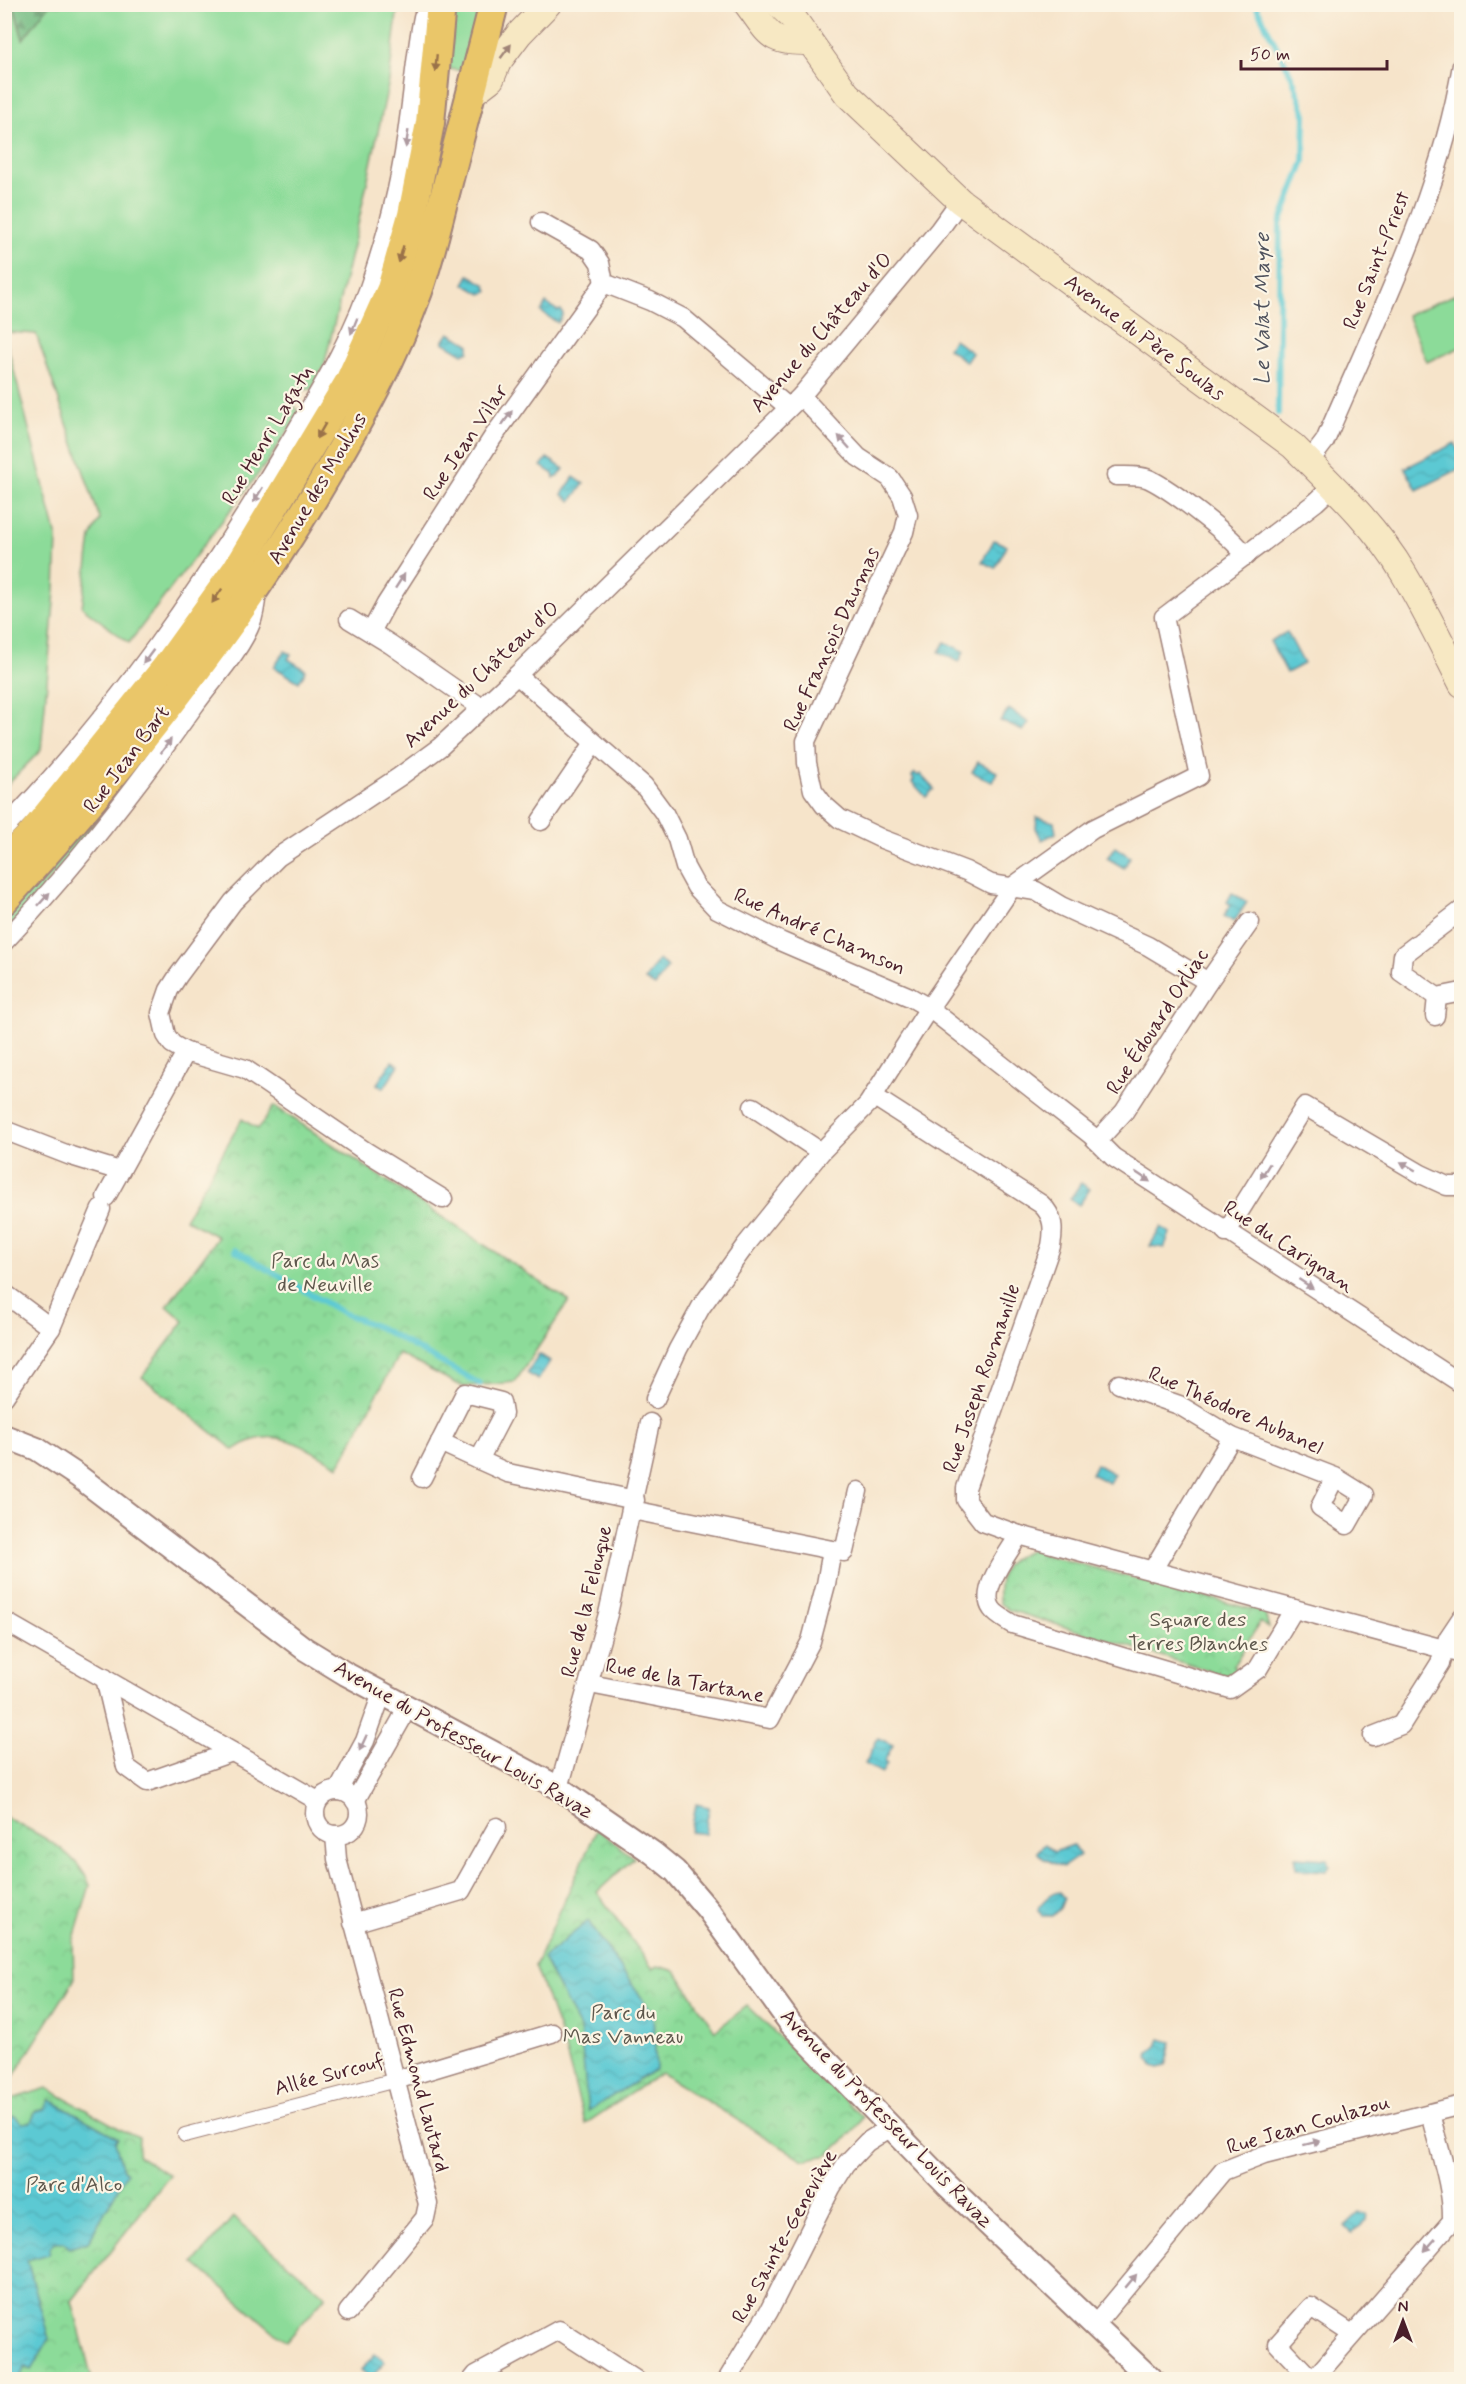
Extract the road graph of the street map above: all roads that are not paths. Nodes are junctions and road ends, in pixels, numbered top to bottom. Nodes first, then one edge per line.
1 (440, 4) edge
2 (494, 4) edge
3 (548, 4) edge
4 (747, 4) edge
5 (788, 9) edge
6 (810, 42) junction
7 (1461, 65) edge
8 (470, 95) junction
9 (1458, 106) edge
10 (960, 201) junction
11 (542, 222) dead end
12 (604, 283) junction
13 (795, 402) junction
14 (1309, 462) junction
15 (1116, 476) dead end
16 (1332, 487) junction
17 (1246, 556) junction
18 (257, 588) junction
19 (349, 619) dead end
20 (371, 632) junction
21 (517, 675) junction
22 (1461, 684) edge
23 (482, 708) junction
24 (594, 743) junction
25 (542, 821) dead end
26 (4, 829) edge
27 (4, 861) edge
28 (1012, 887) junction
29 (4, 900) edge
30 (1461, 909) edge
31 (1250, 922) dead end
32 (4, 942) edge
33 (1208, 982) junction
34 (1461, 992) edge
35 (1437, 997) junction
36 (929, 1008) junction
37 (1435, 1016) dead end
38 (186, 1052) junction
39 (873, 1096) junction
40 (753, 1107) dead end
41 (4, 1130) edge
42 (1097, 1141) junction
43 (821, 1152) junction
44 (120, 1171) junction
45 (1461, 1186) edge
46 (443, 1199) dead end
47 (1226, 1233) junction
48 (4, 1293) edge
49 (51, 1328) junction
50 (1119, 1384) dead end
51 (1461, 1384) edge
52 (4, 1397) edge
53 (655, 1399) dead end
54 (650, 1423) dead end
55 (4, 1436) edge
56 (1232, 1437) junction
57 (440, 1442) junction
58 (479, 1460) junction
59 (1335, 1477) dead end
60 (422, 1478) dead end
61 (858, 1491) dead end
62 (633, 1505) junction
63 (1019, 1535) junction
64 (832, 1550) junction
65 (1152, 1571) junction
66 (1294, 1609) junction
67 (1461, 1617) edge
68 (4, 1621) edge
69 (1454, 1652) edge
70 (105, 1678) junction
71 (590, 1684) junction
72 (382, 1694) junction
73 (406, 1705) junction
74 (1373, 1736) dead end
75 (232, 1752) junction
76 (559, 1788) junction
77 (338, 1791) junction
78 (318, 1801) junction
79 (355, 1801) junction
80 (497, 1827) dead end
81 (335, 1835) junction
82 (354, 1923) junction
83 (552, 2033) dead end
84 (396, 2080) junction
85 (1461, 2105) edge
86 (1430, 2113) junction
87 (891, 2127) junction
88 (185, 2135) dead end
89 (348, 2312) dead end
90 (1094, 2326) junction
91 (1352, 2334) junction
92 (472, 2379) edge
93 (636, 2379) edge
94 (727, 2379) edge
95 (1152, 2379) edge
96 (1312, 2379) edge

1 -> 26 street, Rue Henri Lagatu
1 -> 27 main road, Avenue des Moulins
2 - 8 main road, Avenue des Moulins
8 -> 3 main road
4 - 6 main road
5 - 6 main road, Avenue du Père Soulas
6 - 10 main road, Avenue du Père Soulas
7 - 9 street, Rue Saint-Priest
8 - 18 main road, Avenue des Moulins
9 - 14 street, Rue Saint-Priest
10 - 13 street, Avenue du Château d'O
10 - 14 main road, Avenue du Père Soulas
11 - 12 street
12 - 13 street
20 -> 12 street, Rue Jean Vilar
13 - 21 street, Avenue du Château d'O
28 -> 13 street, Rue François Daumas
14 - 16 main road, Avenue du Père Soulas
15 - 17 street
16 - 17 street
16 - 22 main road, Avenue du Père Soulas
17 - 28 street
18 - 29 main road, Avenue des Moulins
32 -> 18 street, Rue Jean Bart
19 - 20 street
20 - 23 street
21 - 23 street, Avenue du Château d'O
21 - 24 street, Rue André Chamson
23 - 38 street, Avenue du Château d'O
24 - 25 street
24 - 36 street, Rue André Chamson
28 - 33 street, Rue François Daumas
28 - 36 street
30 - 35 street
31 - 33 street, Rue Édouard Orliac
33 - 42 street, Rue Édouard Orliac
34 - 35 street
35 - 37 street
36 - 39 street
36 - 42 street, Rue André Chamson
38 - 44 street
38 - 46 street, Avenue du Château d'O
39 - 43 street
39 - 63 street, Rue Joseph Roumanille
40 - 43 street
41 - 44 street
42 -> 47 street, Rue du Carignan
43 - 53 street
44 - 49 street
45 -> 47 street
47 -> 51 street, Rue du Carignan
48 - 49 street
49 - 52 street
50 - 56 street, Rue Théodore Aubanel
54 - 62 street, Rue de la Felouque
55 - 72 street, Avenue du Professeur Louis Ravaz
56 - 59 street, Rue Théodore Aubanel
56 - 65 street
57 - 58 street
57 - 58 street
57 - 60 street
58 - 62 street
61 - 64 street
62 - 64 street
62 - 71 street, Rue de la Felouque
63 - 65 street, Rue Joseph Roumanille
63 - 66 street
64 - 71 street, Rue de la Tartane
65 - 66 street, Rue Joseph Roumanille
66 - 69 street, Rue Joseph Roumanille
67 - 69 street
68 - 70 street
69 - 74 street
70 - 75 street
70 - 75 street
71 - 76 street, Rue de la Felouque
72 - 73 street, Avenue du Professeur Louis Ravaz
72 -> 77 street
73 - 76 street, Avenue du Professeur Louis Ravaz
73 - 79 street
75 - 78 street
76 - 87 street, Avenue du Professeur Louis Ravaz
77 - 78 street
77 - 79 street
78 - 81 street
79 - 81 street
80 - 82 street
81 - 82 street, Rue Edmond Lautard
82 - 84 street, Rue Edmond Lautard
83 - 84 street, Allée Surcouf
84 - 88 street, Allée Surcouf
84 - 89 street, Rue Edmond Lautard
85 - 86 street, Rue Jean Coulazou
90 -> 86 street, Rue Jean Coulazou
86 -> 91 street
87 - 90 street, Avenue du Professeur Louis Ravaz
87 - 94 street, Rue Sainte-Geneviève
90 - 95 street, Avenue du Professeur Louis Ravaz
91 - 96 street
91 - 96 street
92 - 93 street

